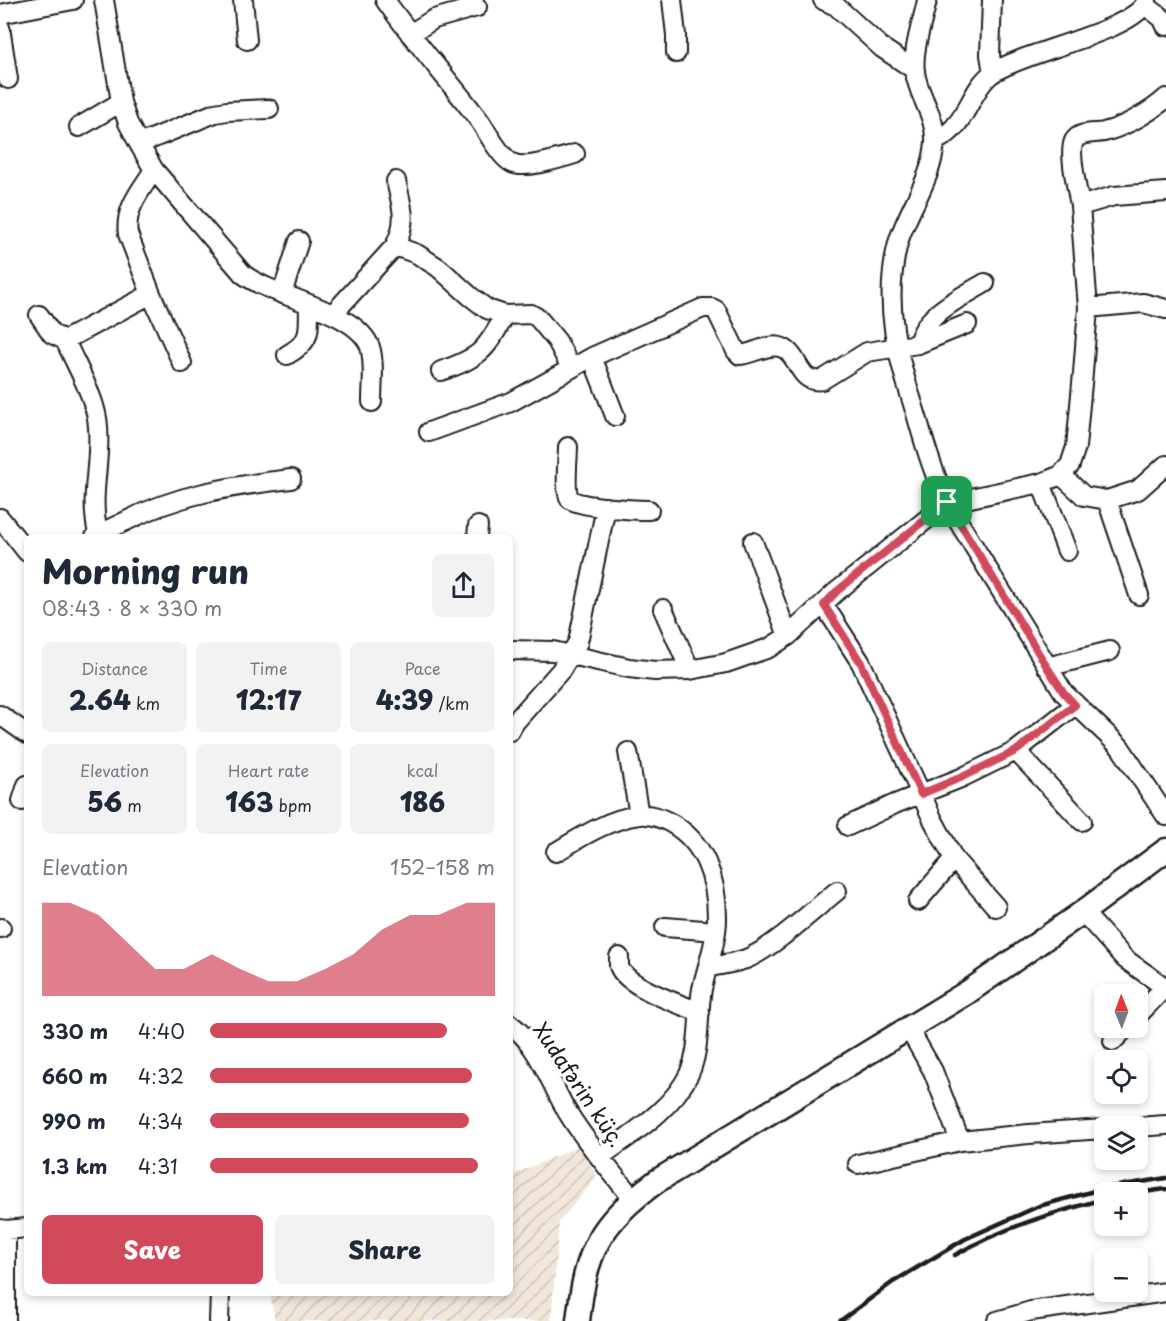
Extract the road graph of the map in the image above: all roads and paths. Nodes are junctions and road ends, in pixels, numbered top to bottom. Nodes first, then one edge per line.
1 (73, 0) edge
2 (104, 0) edge
3 (243, 0) edge
4 (385, 0) edge
5 (672, 0) edge
6 (823, 0) edge
7 (927, 0) edge
8 (992, 0) edge
9 (1147, 3) edge
10 (477, 7) dead end
11 (0, 14) edge
12 (1166, 26) edge
13 (0, 27) edge
14 (410, 34) junction
15 (247, 40) dead end
16 (676, 53) dead end
17 (915, 70) junction
18 (993, 73) junction
19 (8, 79) dead end
20 (1166, 98) edge
21 (121, 102) junction
22 (269, 109) dead end
23 (79, 127) dead end
24 (935, 141) junction
25 (139, 144) junction
26 (575, 154) dead end
27 (154, 170) junction
28 (396, 181) dead end
29 (1166, 192) edge
30 (1080, 206) junction
31 (299, 241) dead end
32 (395, 246) junction
33 (985, 283) dead end
34 (152, 294) junction
35 (282, 294) junction
36 (309, 305) junction
37 (1088, 308) junction
38 (1166, 309) edge
39 (333, 314) junction
40 (39, 315) dead end
41 (505, 315) junction
42 (967, 324) dead end
43 (65, 340) junction
44 (918, 344) junction
45 (897, 348) junction
46 (287, 355) dead end
47 (592, 357) junction
48 (182, 363) dead end
49 (571, 368) junction
50 (441, 371) dead end
51 (372, 402) dead end
52 (615, 416) dead end
53 (429, 432) dead end
54 (568, 447) dead end
55 (1166, 465) edge
56 (1061, 475) junction
57 (291, 479) dead end
58 (1041, 483) junction
59 (1107, 500) junction
60 (947, 502) junction
61 (606, 507) junction
62 (649, 510) dead end
63 (0, 518) edge
64 (97, 534) edge
65 (101, 534) edge
66 (753, 542) dead end
67 (24, 548) edge
68 (1067, 551) dead end
69 (1139, 595) dead end
70 (824, 605) junction
71 (663, 609) dead end
72 (788, 636) junction
73 (513, 650) edge
74 (1110, 651) dead end
75 (572, 656) junction
76 (1047, 667) junction
77 (690, 670) junction
78 (1075, 705) junction
79 (0, 715) edge
80 (513, 727) edge
81 (24, 732) edge
82 (1016, 751) junction
83 (627, 752) dead end
84 (921, 794) junction
85 (639, 815) junction
86 (1166, 816) edge
87 (1082, 821) dead end
88 (848, 826) dead end
89 (1166, 850) edge
90 (556, 852) dead end
91 (954, 859) junction
92 (837, 891) dead end
93 (918, 901) dead end
94 (996, 907) dead end
95 (1083, 912) junction
96 (665, 927) dead end
97 (716, 930) junction
98 (618, 957) dead end
99 (709, 967) junction
100 (1166, 987) edge
101 (1148, 1005) edge
102 (699, 1012) junction
103 (513, 1027) edge
104 (909, 1029) junction
105 (1116, 1038) edge
106 (1113, 1041) dead end
107 (1166, 1125) edge
108 (1148, 1126) edge
109 (1094, 1130) edge
110 (960, 1141) junction
111 (600, 1157) junction
112 (858, 1164) dead end
113 (633, 1199) junction
114 (24, 1228) edge
115 (3, 1230) edge
116 (1166, 1292) edge
117 (220, 1296) edge
118 (6, 1321) edge
119 (219, 1321) edge
120 (578, 1321) edge
121 (997, 1321) edge

1 - 11 street
2 - 21 street
3 - 15 street
4 - 14 street
5 - 16 street
6 - 17 street
7 - 17 street
8 - 18 street
9 - 12 street
9 - 18 street
10 - 14 street
13 - 19 street
14 - 26 street
17 - 24 street
18 - 24 street
20 - 30 street
21 - 23 street
21 - 25 street
22 - 25 street
24 - 45 street
25 - 27 street
27 - 34 street
27 - 35 street
28 - 32 street
29 - 30 street
30 - 37 street
31 - 35 street
32 - 39 street
32 - 41 street
33 - 44 street
34 - 43 street
34 - 48 street
35 - 36 street
36 - 39 street
36 - 46 street
37 - 38 street
37 - 56 street
39 - 51 street
40 - 43 street
41 - 49 street
41 - 50 street
42 - 44 street
43 - 64 street
44 - 45 street
45 - 47 street
45 - 60 street
47 - 49 street
47 - 52 street
49 - 53 street
54 - 61 street
55 - 59 street
56 - 58 street
56 - 59 street
57 - 65 street
58 - 60 street
58 - 68 street
59 - 69 street
60 - 70 street
60 - 76 street
61 - 62 street
61 - 75 street
63 - 67 street
66 - 72 street
70 - 72 street
70 - 84 street
71 - 77 street
72 - 77 street
73 - 75 street
74 - 76 street
75 - 77 street
75 - 80 street
76 - 78 street
78 - 82 street
78 - 86 street
79 - 81 street
82 - 84 street
82 - 87 street
83 - 85 street
84 - 88 street
84 - 91 street
85 - 90 street
85 - 97 street
89 - 95 street
91 - 93 street
91 - 94 street
92 - 99 street
95 - 100 street
95 - 104 street
96 - 97 street
97 - 99 street
98 - 102 street
99 - 102 street
100 - 101 street
102 - 111 street
103 - 111 street, Xudafərin küç.
104 - 110 street
104 - 113 street
105 - 106 street
107 - 108 street
109 - 110 street
110 - 112 street
111 - 113 street, Xudafərin küç.
113 - 120 street
114 - 115 street
115 - 118 street
116 - 121 street
117 - 119 street

